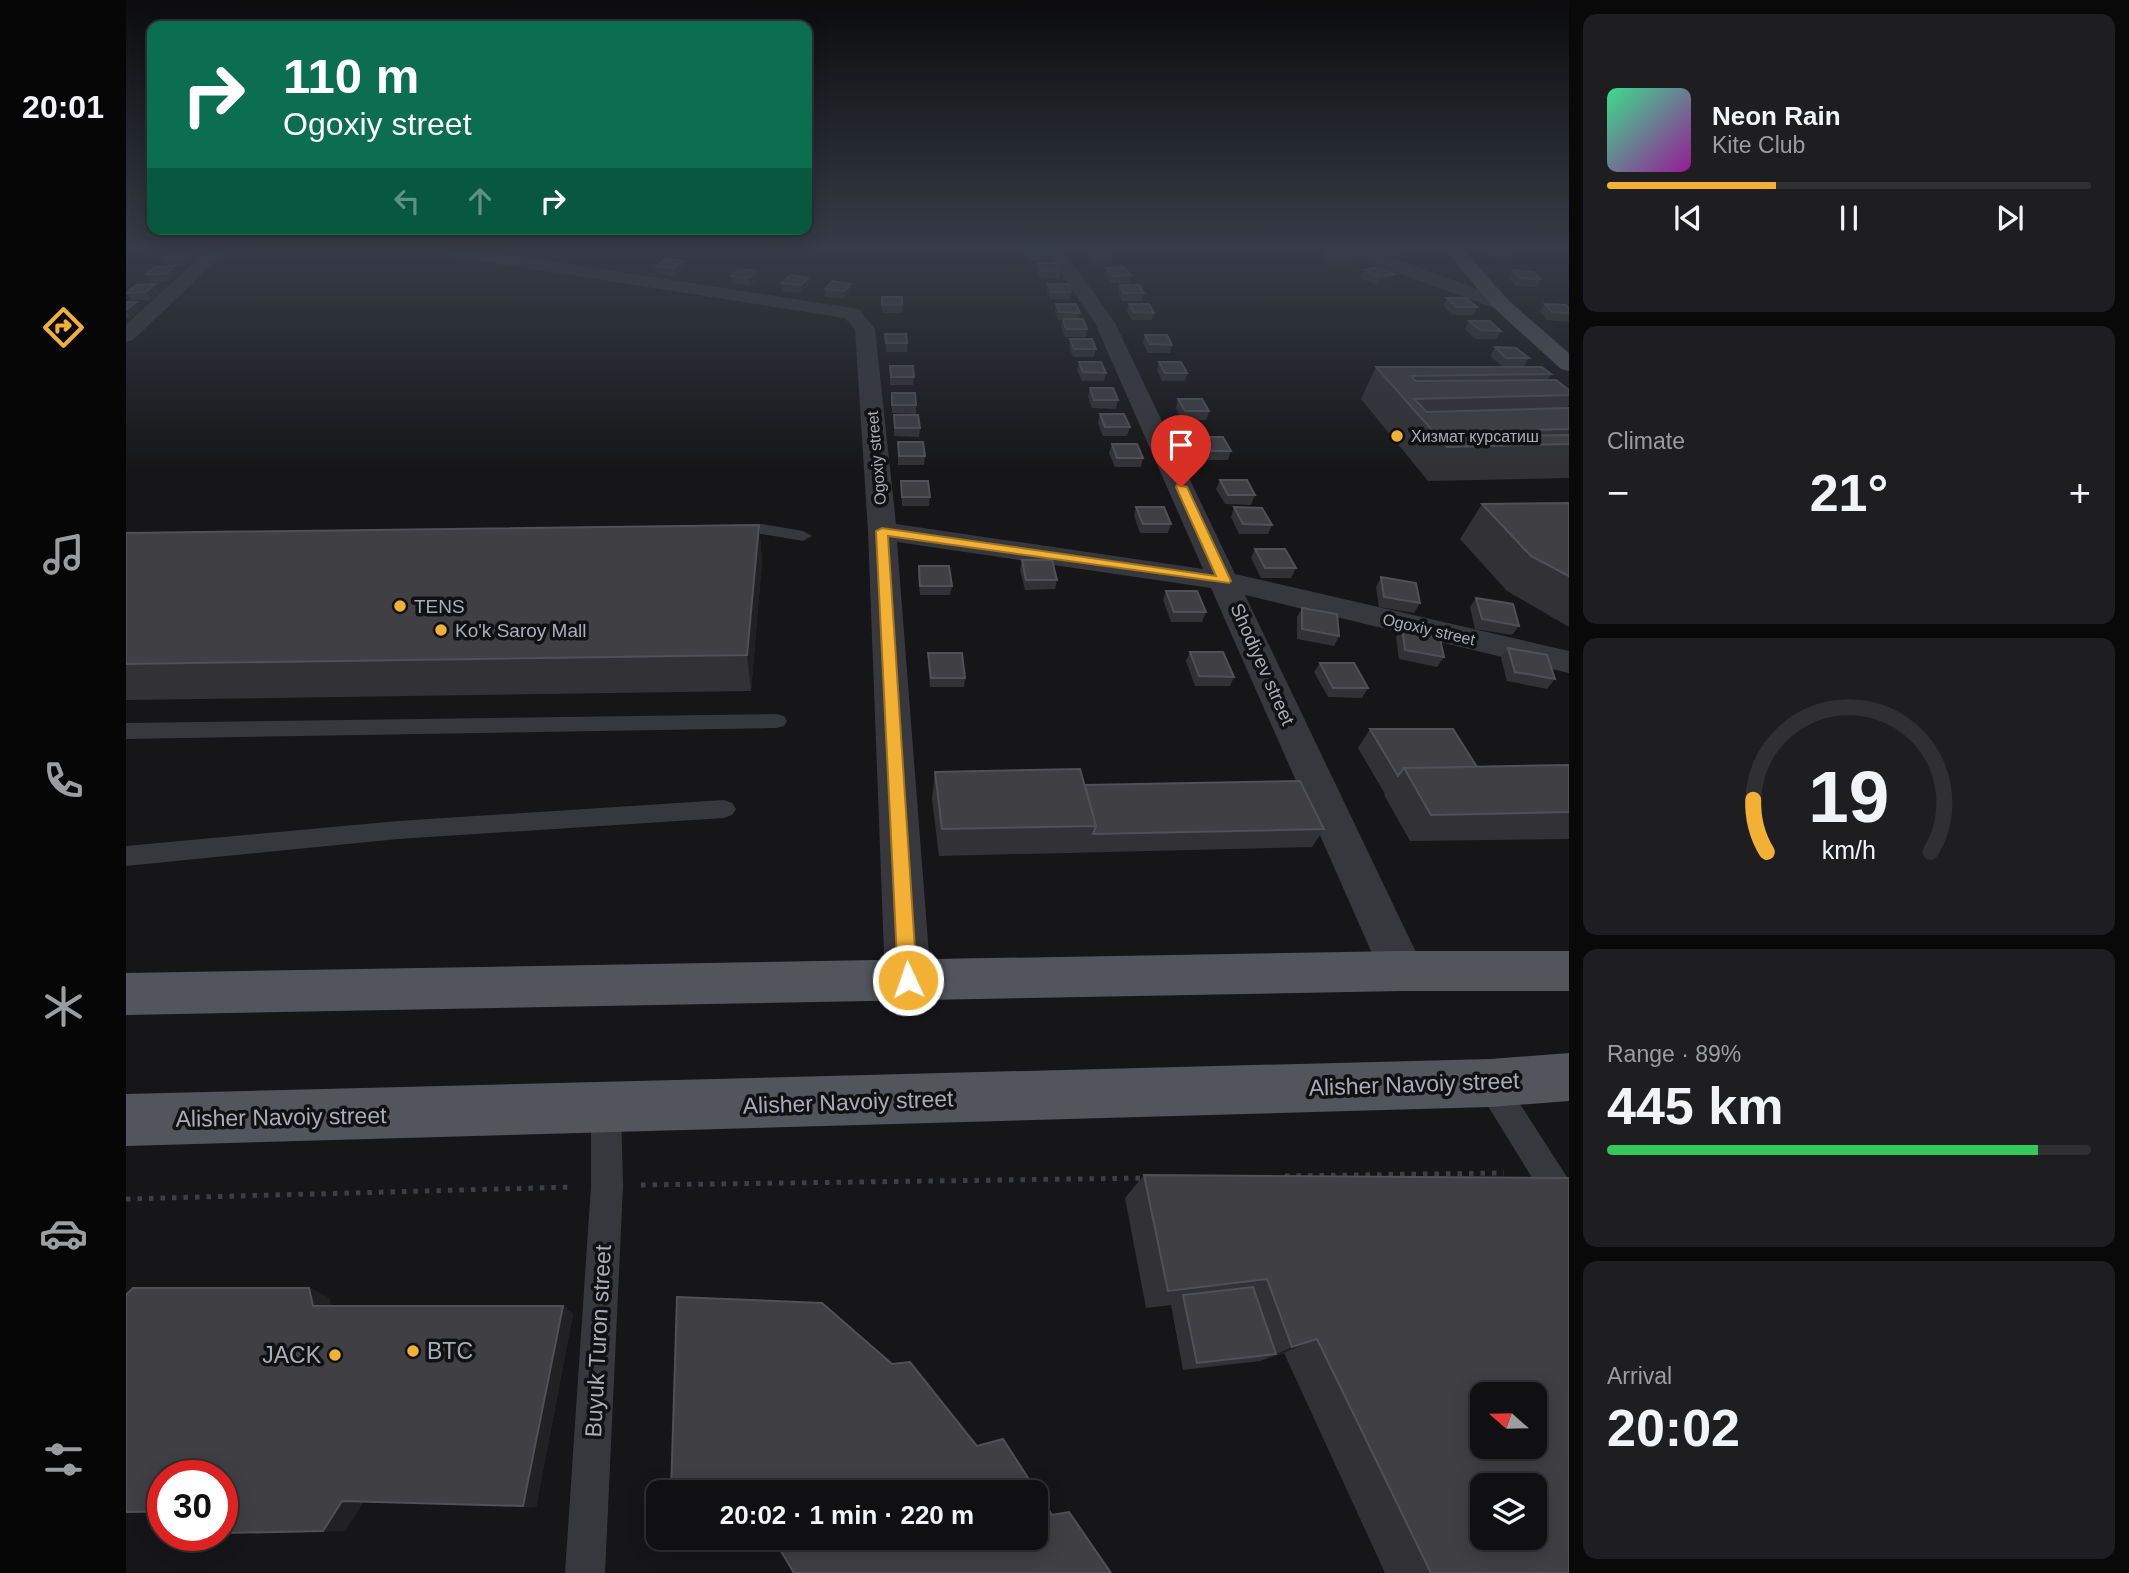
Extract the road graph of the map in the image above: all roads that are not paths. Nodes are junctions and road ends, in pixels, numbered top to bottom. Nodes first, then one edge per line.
1 (139, 323) edge
2 (860, 323) edge
3 (1105, 323) edge
4 (1523, 323) edge
5 (126, 336) edge
6 (1569, 364) edge
7 (707, 530) edge
8 (882, 531) junction
9 (803, 536) dead end
10 (1225, 581) junction
11 (1569, 662) edge
12 (776, 722) dead end
13 (126, 731) edge
14 (724, 809) dead end
15 (126, 856) edge
16 (1402, 971) junction
17 (1569, 971) edge
18 (908, 980) junction
19 (126, 994) edge
20 (1569, 1077) edge
21 (1490, 1083) junction
22 (606, 1109) junction
23 (126, 1121) edge
24 (1569, 1209) edge
25 (585, 1573) edge

1 - 5 street
2 - 8 street, Ogoxiy street
3 - 10 street, Shodiyev street
4 - 6 main road
7 - 9 lane
8 - 10 street, Ogoxiy street
8 - 18 street
10 - 11 street, Ogoxiy street
10 - 16 street, Shodiyev street
12 - 13 lane
14 - 15 lane
16 - 17 main road
16 - 18 main road
18 - 19 main road
20 - 21 main road, Alisher Navoiy street
21 - 22 main road, Alisher Navoiy street
21 - 24 lane
22 - 23 main road, Alisher Navoiy street
22 - 25 lane, Buyuk Turon street

